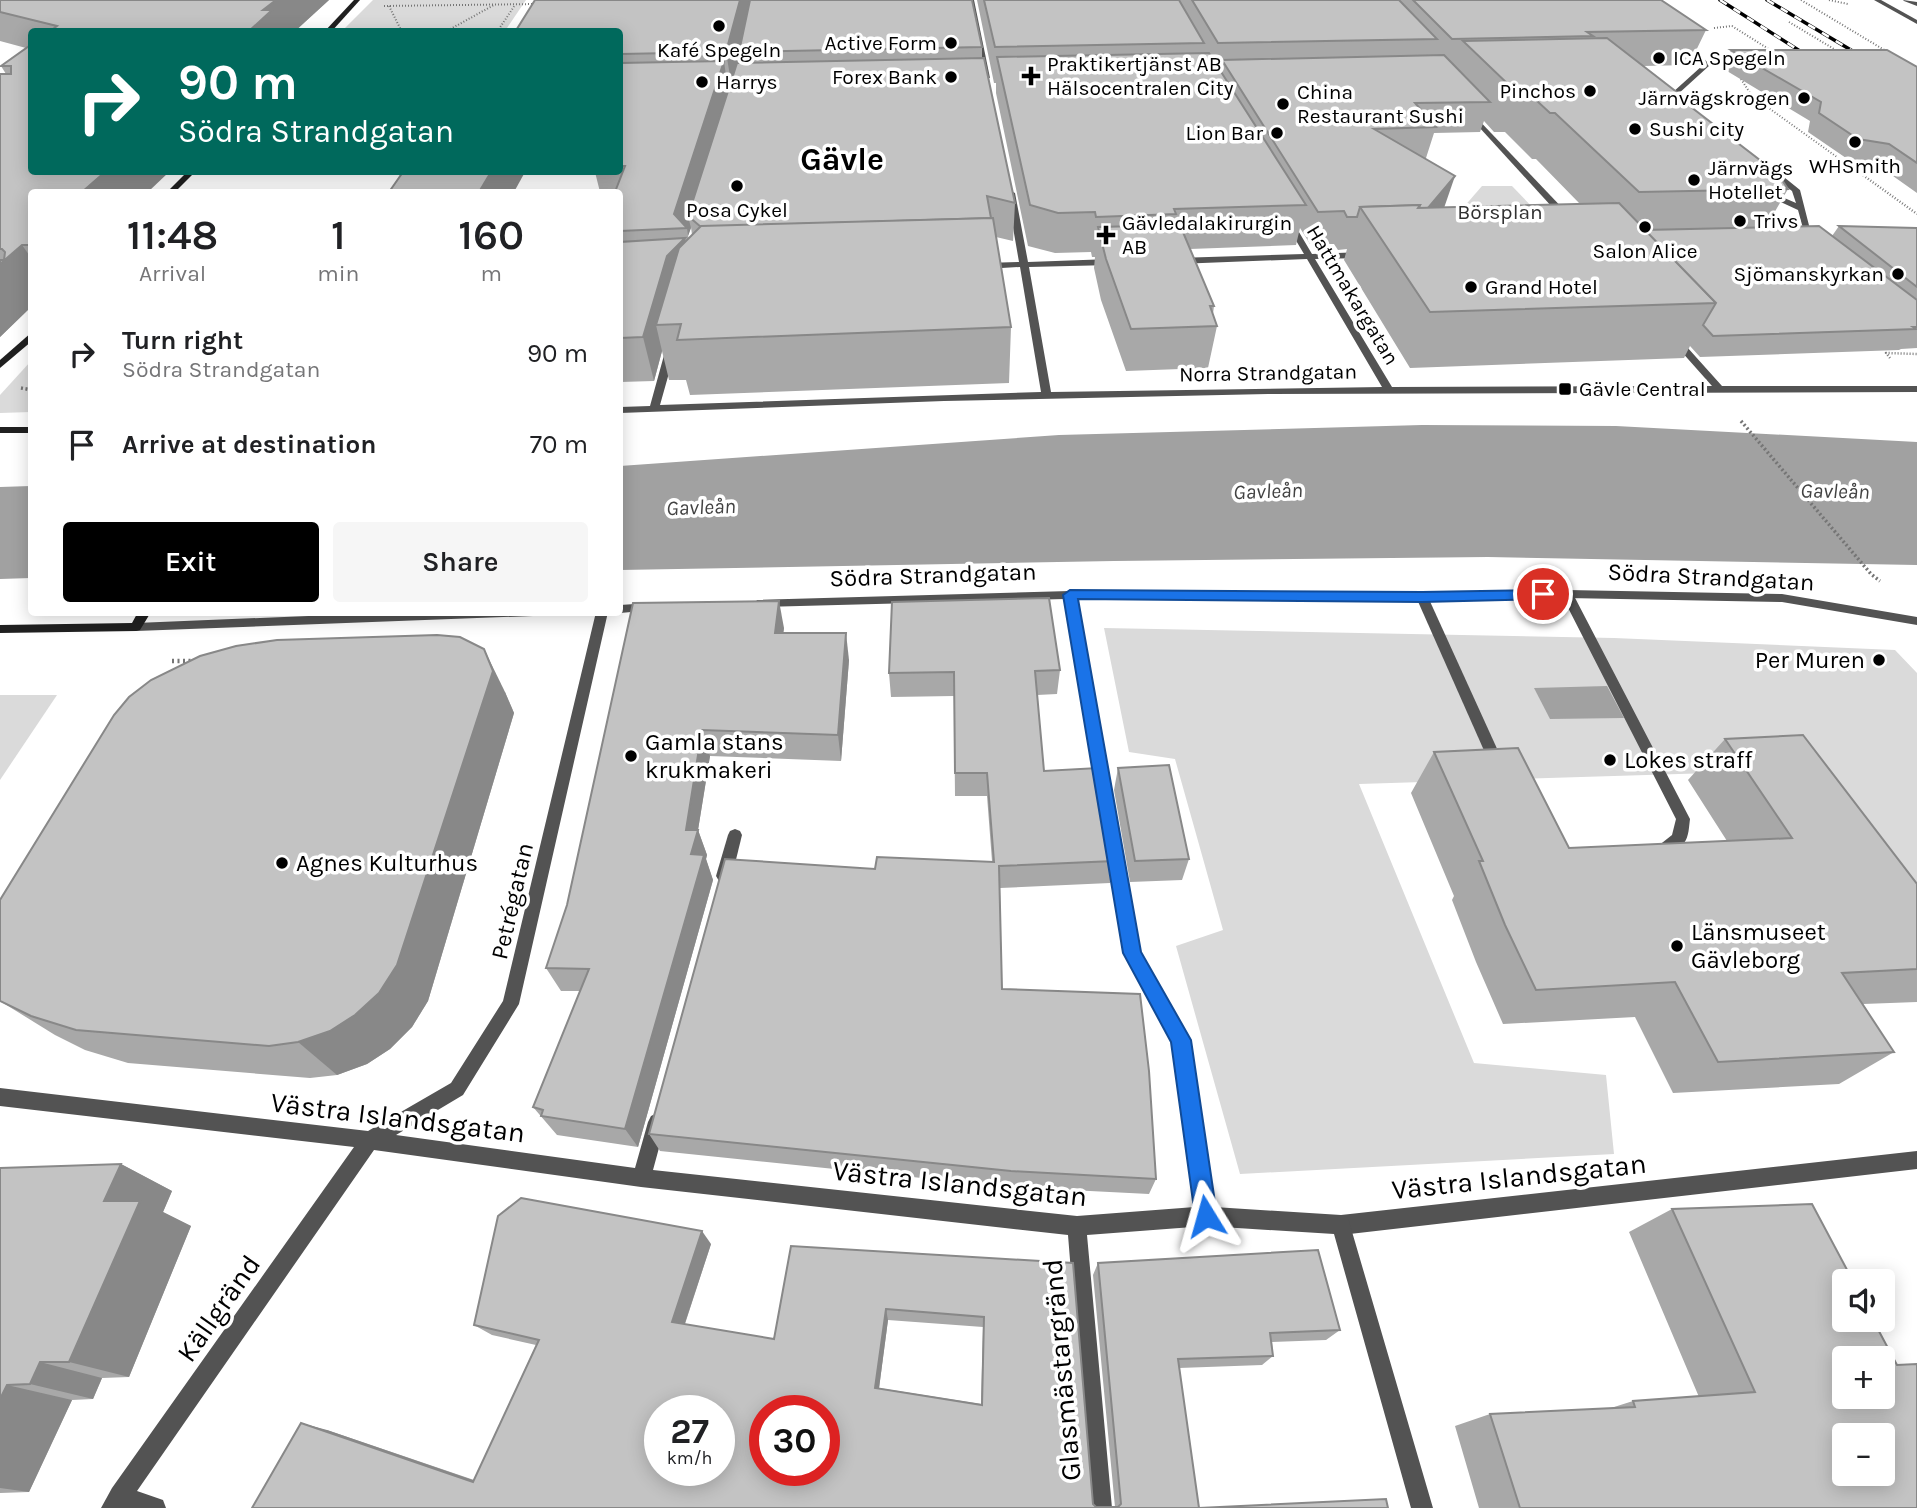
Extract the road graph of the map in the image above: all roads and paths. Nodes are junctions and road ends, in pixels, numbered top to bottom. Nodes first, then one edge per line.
1 (357, 0) edge
2 (971, 0) edge
3 (1801, 0) edge
4 (1829, 0) edge
5 (1877, 0) edge
6 (1906, 0) edge
7 (515, 4) dead end
8 (1917, 4) edge
9 (495, 5) dead end
10 (1856, 5) dead end
11 (389, 6) dead end
12 (1789, 22) dead end
13 (1917, 22) edge
14 (1723, 27) dead end
15 (331, 28) edge
16 (400, 28) edge
17 (452, 28) edge
18 (500, 28) edge
19 (1684, 41) edge
20 (1774, 53) edge
21 (1846, 57) edge
22 (1895, 57) edge
23 (1752, 78) edge
24 (990, 88) edge
25 (1660, 97) edge
26 (1670, 102) junction
27 (1682, 107) edge
28 (1465, 109) edge
29 (1673, 120) edge
30 (1756, 159) edge
31 (188, 175) edge
32 (1009, 183) edge
33 (174, 189) edge
34 (1757, 189) edge
35 (1802, 209) junction
36 (1282, 211) edge
37 (1917, 214) edge
38 (1575, 227) edge
39 (1819, 249) edge
40 (1377, 254) edge
41 (1310, 257) junction
42 (1161, 261) edge
43 (1120, 262) edge
44 (1026, 265) junction
45 (970, 267) edge
46 (1665, 328) edge
47 (674, 335) edge
48 (28, 339) edge
49 (0, 365) edge
50 (1718, 388) junction
51 (1917, 389) edge
52 (1388, 390) junction
53 (1047, 396) junction
54 (654, 408) junction
55 (623, 410) edge
56 (1750, 429) dead end
57 (0, 430) edge
58 (28, 430) edge
59 (1871, 574) dead end
60 (1567, 594) junction
61 (1070, 595) junction
62 (1422, 597) junction
63 (753, 603) edge
64 (670, 605) edge
65 (623, 609) edge
66 (143, 616) edge
67 (427, 616) edge
68 (601, 616) edge
69 (1917, 621) edge
70 (136, 627) junction
71 (0, 629) edge
72 (1505, 783) edge
73 (735, 835) dead end
74 (1641, 857) edge
75 (720, 888) edge
76 (0, 1097) edge
77 (663, 1099) edge
78 (370, 1140) junction
79 (1917, 1160) edge
80 (642, 1178) junction
81 (1206, 1216) junction
82 (1340, 1225) junction
83 (1077, 1226) junction
84 (116, 1502) edge
85 (155, 1508) edge
86 (1101, 1508) edge
87 (1422, 1508) edge

1 - 15 street
2 - 24 street
3 - 22 path
4 - 10 path
5 - 13 street
6 - 8 street
7 - 18 path
9 - 17 path
11 - 16 path
12 - 21 path
14 - 20 path
19 - 26 street
23 - 37 path
25 - 26 street
26 - 27 street
26 - 29 street
28 - 38 street
30 - 35 street
31 - 33 street
32 - 44 street
34 - 35 street
35 - 39 street
36 - 41 street, Hattmakargatan
40 - 41 street
41 - 42 street
41 - 52 street, Hattmakargatan
43 - 44 street
44 - 45 street
44 - 53 street
46 - 50 street
47 - 54 street
48 - 49 street
50 - 51 street, Norra Strandgatan
50 - 52 street, Norra Strandgatan
52 - 53 street, Norra Strandgatan
53 - 54 street, Norra Strandgatan
54 - 55 street, Norra Strandgatan
56 - 59 path
57 - 58 street
60 - 62 street, Södra Strandgatan
60 - 69 street, Södra Strandgatan
60 - 74 street
61 - 62 street, Södra Strandgatan
61 - 63 street, Södra Strandgatan
61 - 81 street
62 - 72 street
64 - 65 street
66 - 70 street
67 - 70 street
68 - 78 street, Petrégatan
70 - 71 street
73 - 75 street
76 - 78 street, Västra Islandsgatan
77 - 80 street
78 - 80 street, Västra Islandsgatan
78 - 84 street, Källgränd
79 - 82 street, Västra Islandsgatan
80 - 83 street, Västra Islandsgatan
81 - 82 street, Västra Islandsgatan
81 - 83 street, Västra Islandsgatan
82 - 87 street
83 - 86 street, Glasmästargränd
84 - 85 street

